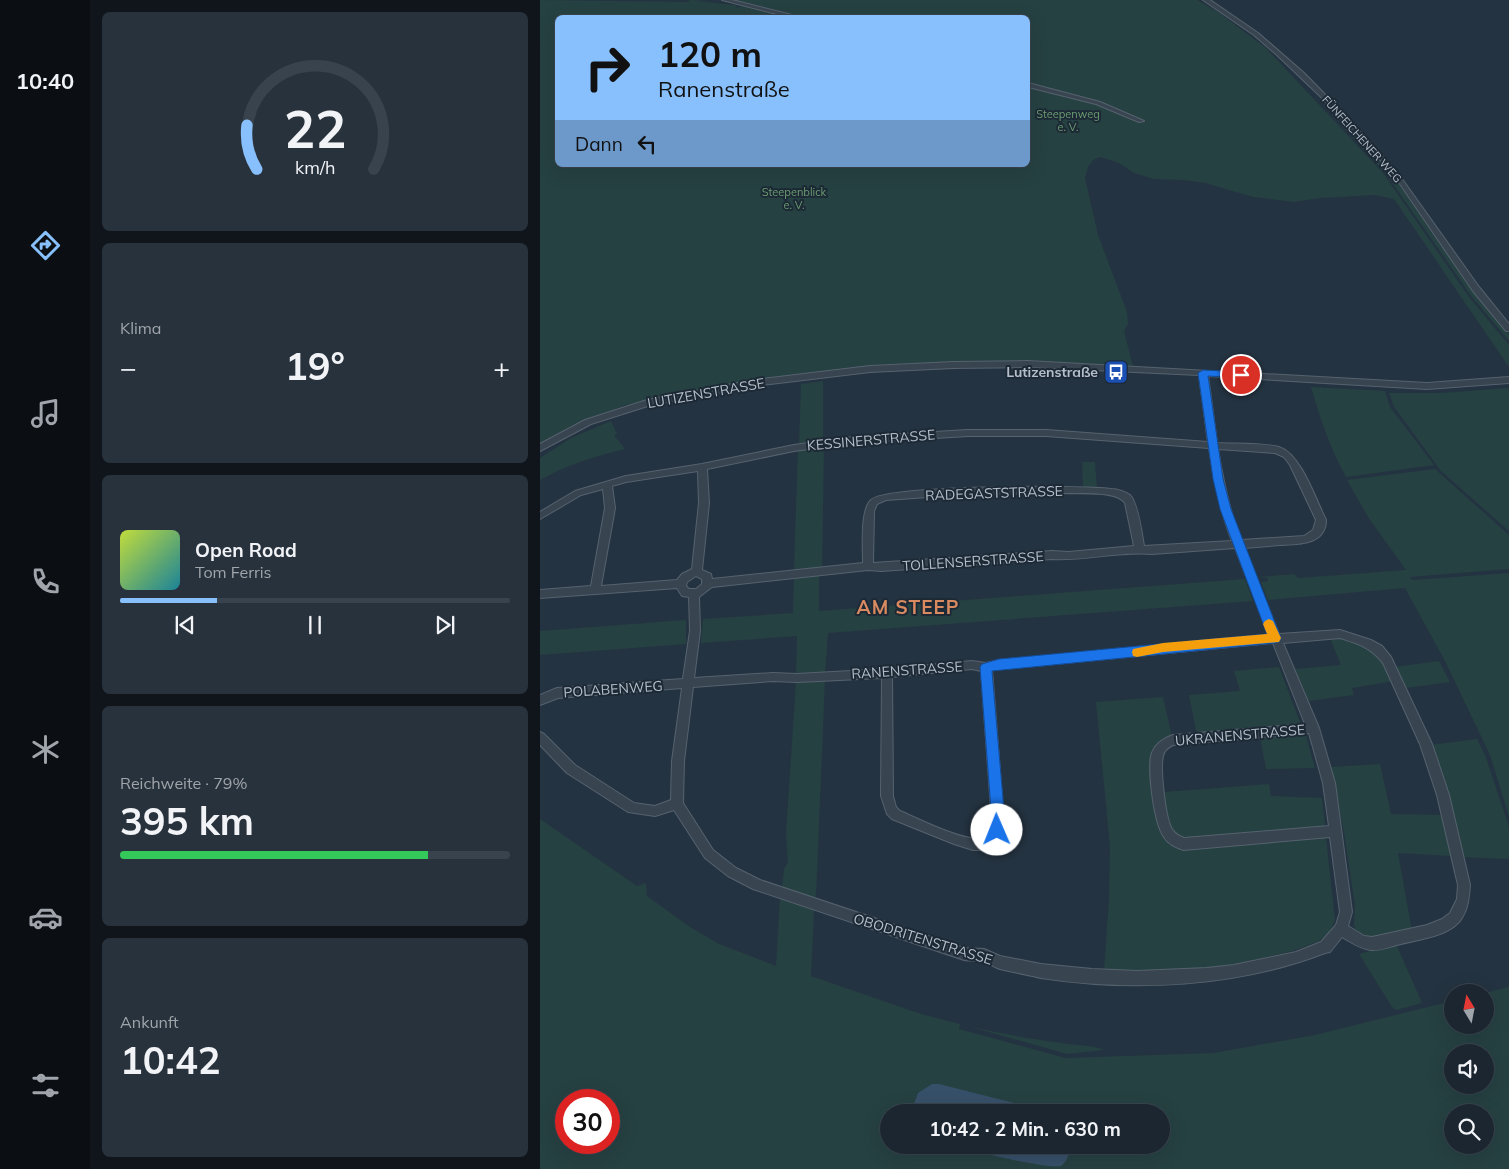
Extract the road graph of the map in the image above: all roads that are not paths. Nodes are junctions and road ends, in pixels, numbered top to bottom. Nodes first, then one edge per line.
1 (725, 0) edge
2 (1206, 0) edge
3 (789, 15) edge
4 (1030, 86) edge
5 (1141, 121) dead end
6 (1509, 329) edge
7 (1203, 373) junction
8 (1509, 380) edge
9 (1214, 445) junction
10 (540, 448) edge
11 (702, 467) junction
12 (608, 485) junction
13 (540, 516) edge
14 (1237, 544) junction
15 (1140, 549) junction
16 (868, 566) junction
17 (697, 572) junction
18 (708, 583) junction
19 (681, 584) junction
20 (595, 590) junction
21 (540, 594) edge
22 (694, 594) junction
23 (1275, 638) junction
24 (986, 667) junction
25 (887, 673) junction
26 (688, 683) junction
27 (540, 700) edge
28 (1313, 728) junction
29 (540, 737) edge
30 (676, 804) junction
31 (1336, 832) junction
32 (1341, 929) junction

1 - 3 street
2 - 6 street, FÜNFEICHENER WEG
4 - 5 street
7 - 8 street, LUTIZENSTRASSE
7 - 9 street
7 - 10 street, LUTIZENSTRASSE
9 - 11 street, KESSINERSTRASSE
9 - 14 street
9 - 14 street, KESSINERSTRASSE
11 - 12 street, KESSINERSTRASSE
11 - 17 street
12 - 13 street, KESSINERSTRASSE
12 - 20 street
14 - 15 street, TOLLENSERSTRASSE
14 - 23 street
15 - 16 street, TOLLENSERSTRASSE
15 - 16 street, RADEGASTSTRASSE
16 - 18 street, TOLLENSERSTRASSE
17 - 18 street
17 - 19 street
18 - 22 street
19 - 20 street
19 - 22 street
20 - 21 street
22 - 26 street
23 - 24 street, RANENSTRASSE
23 - 28 street
23 - 32 street, RANENSTRASSE
24 - 25 street, RANENSTRASSE
24 - 25 street
25 - 26 street, RANENSTRASSE
26 - 27 street, POLABENWEG
26 - 30 street
28 - 31 street
28 - 31 street, UKRANENSTRASSE
29 - 30 street
30 - 32 street, OBODRITENSTRASSE
31 - 32 street

